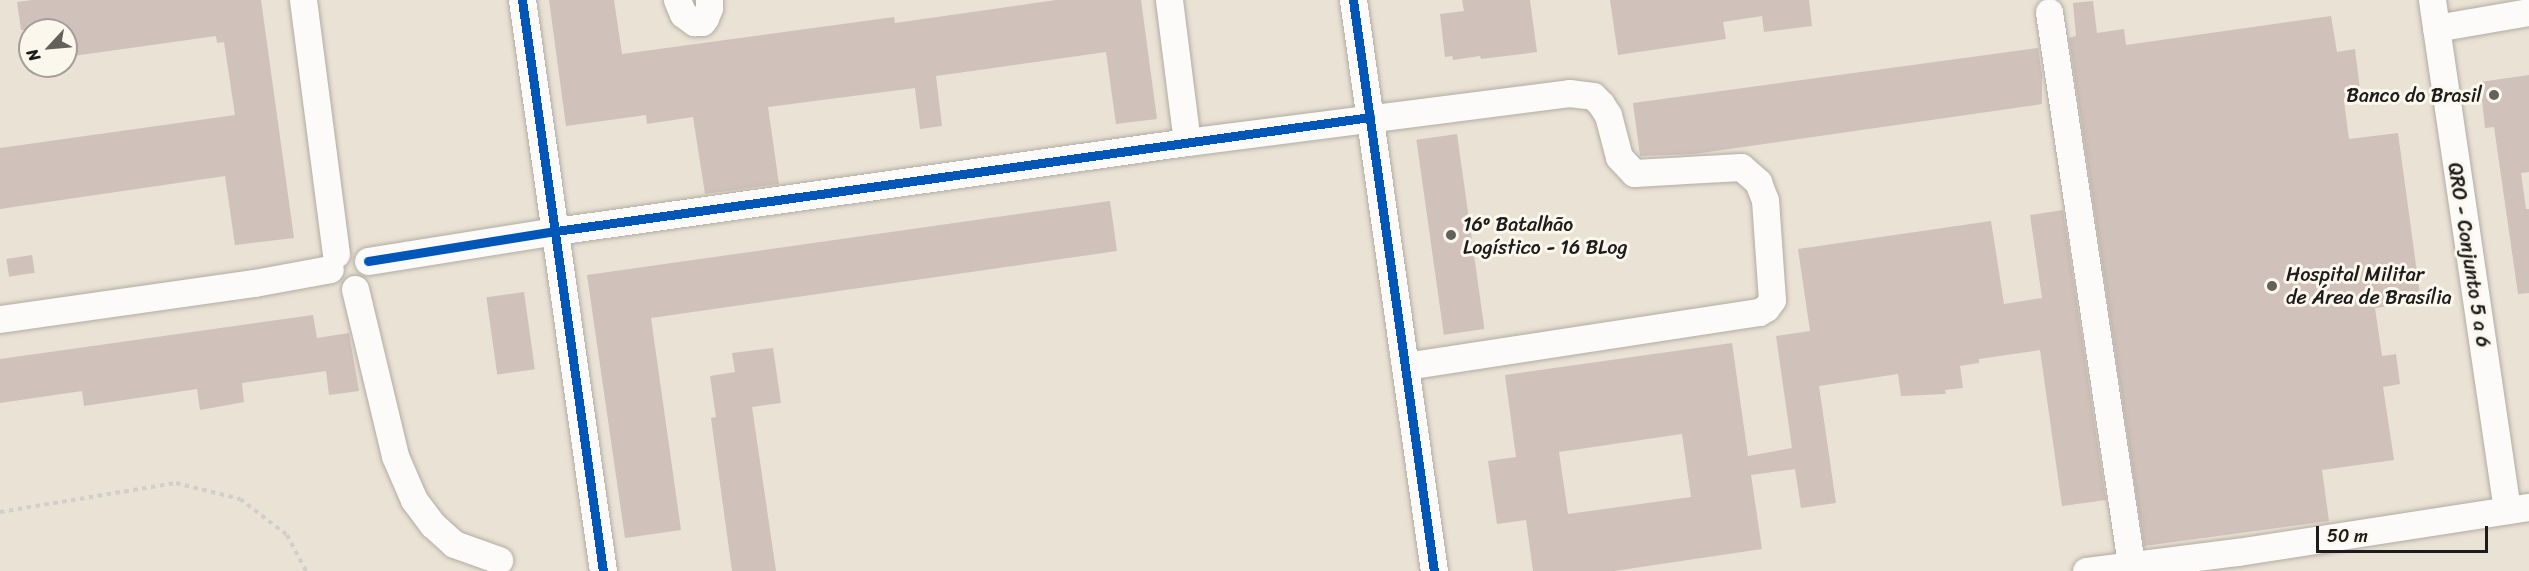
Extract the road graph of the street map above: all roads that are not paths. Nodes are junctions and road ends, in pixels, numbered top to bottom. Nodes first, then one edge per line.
1 (303, 0) edge
2 (522, 0) edge
3 (677, 0) edge
4 (709, 0) edge
5 (1169, 0) edge
6 (1353, 0) edge
7 (2432, 0) edge
8 (2049, 12) dead end
9 (2529, 12) edge
10 (2436, 28) junction
11 (1370, 117) junction
12 (1188, 142) junction
13 (556, 231) junction
14 (333, 261) junction
15 (368, 261) junction
16 (355, 289) junction
17 (0, 319) edge
18 (1405, 366) junction
19 (2518, 508) edge
20 (500, 560) dead end
21 (2131, 564) junction
22 (603, 571) edge
23 (1434, 571) edge
24 (2086, 571) edge

1 - 14 street
2 - 13 street
3 - 4 street
5 - 12 street
6 - 11 street
7 - 10 street, QRO - Conjunto 5 a 6
8 - 21 street
9 - 10 street
10 - 19 street, QRO - Conjunto 5 a 6
11 - 12 street
11 - 18 street
11 - 18 street
12 - 13 street
13 - 15 street
13 - 22 street
14 - 15 street
14 - 16 street
14 - 17 street
15 - 16 street
16 - 20 street
18 - 23 street
19 - 21 street
21 - 24 street

